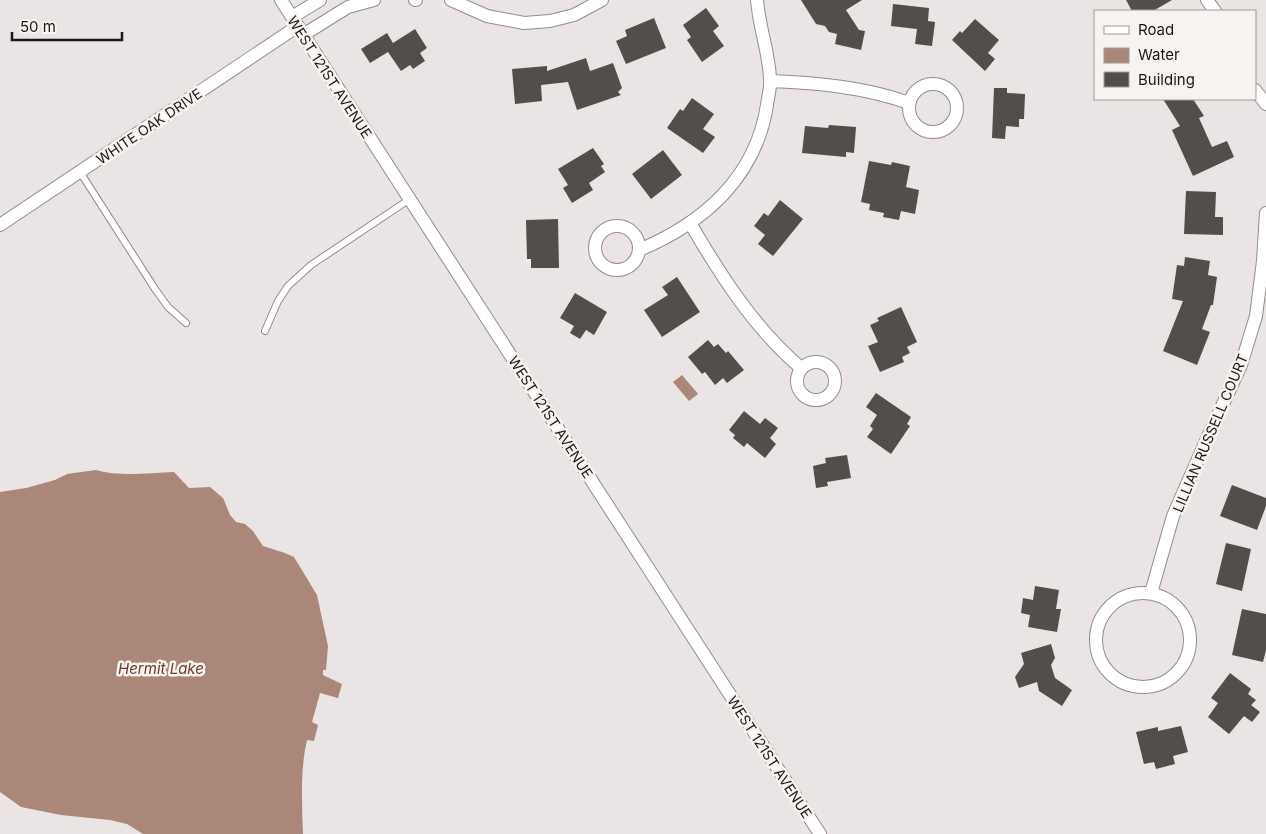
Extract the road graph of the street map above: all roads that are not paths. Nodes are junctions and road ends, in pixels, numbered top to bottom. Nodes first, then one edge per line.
1 (281, 0) edge
2 (320, 0) edge
3 (374, 0) edge
4 (451, 0) edge
5 (602, 0) edge
6 (756, 0) edge
7 (298, 26) junction
8 (771, 81) junction
9 (1256, 91) edge
10 (909, 104) dead end
11 (1266, 104) edge
12 (80, 172) junction
13 (410, 199) junction
14 (1266, 213) edge
15 (690, 223) junction
16 (0, 225) edge
17 (639, 250) dead end
18 (186, 323) dead end
19 (265, 331) dead end
20 (801, 368) dead end
21 (1151, 593) junction
22 (820, 834) edge

1 - 7 street, WEST 121ST AVENUE
2 - 7 street
3 - 7 street
4 - 5 street
6 - 8 street
7 - 12 street, WHITE OAK DRIVE
7 - 13 street, WEST 121ST AVENUE
8 - 10 street
8 - 15 street
9 - 11 street
12 - 16 street, WHITE OAK DRIVE
12 - 18 lane
13 - 19 lane
13 - 22 street, WEST 121ST AVENUE
14 - 21 street, LILLIAN RUSSELL COURT
15 - 17 street
15 - 20 street
21 - 21 street

